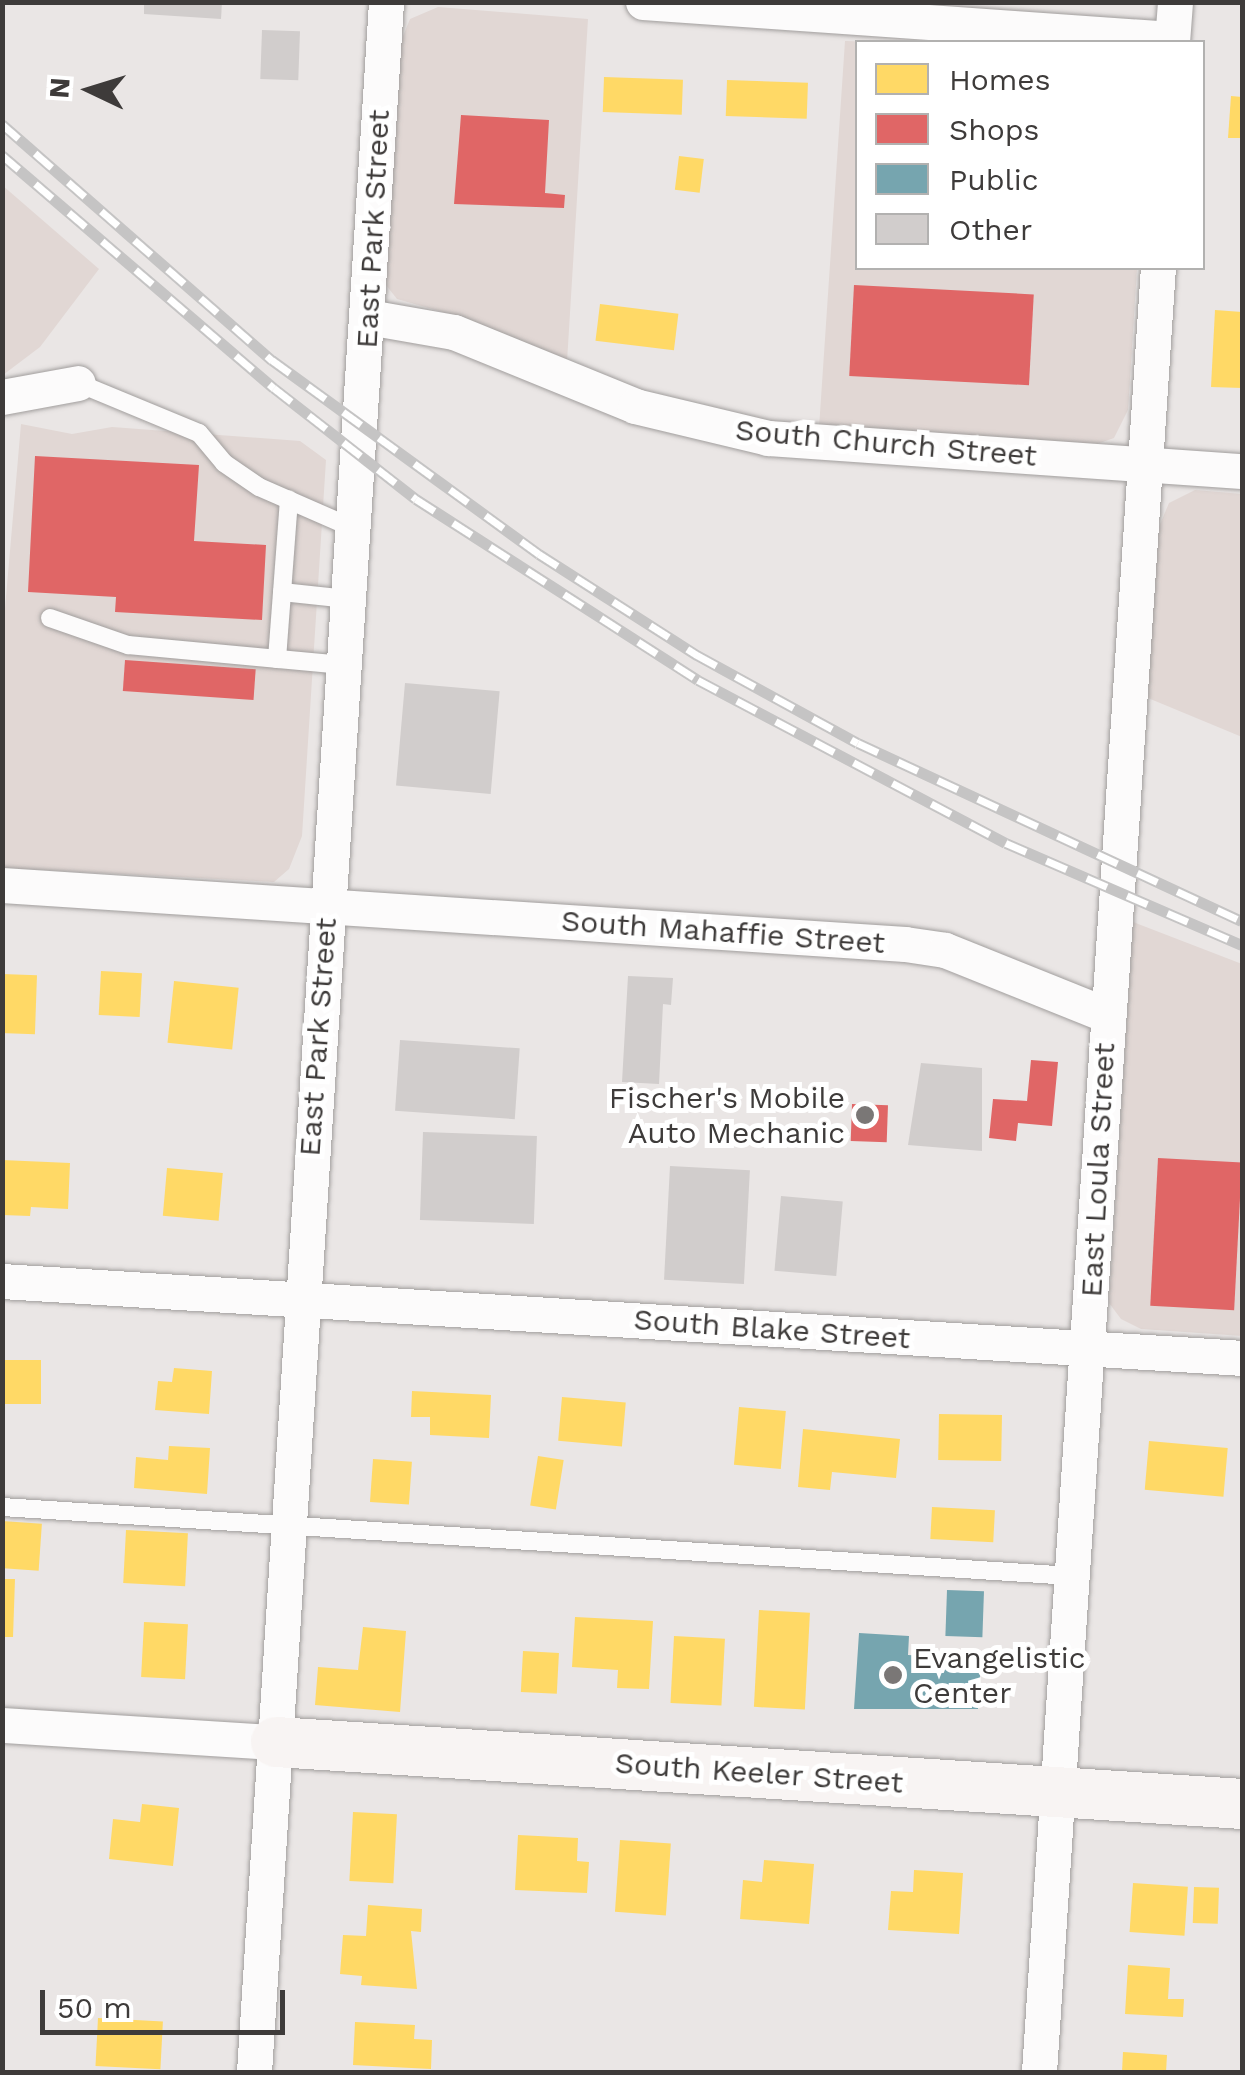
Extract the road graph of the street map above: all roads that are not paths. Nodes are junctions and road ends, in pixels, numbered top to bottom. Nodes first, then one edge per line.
1 (386, 2) edge
2 (642, 2) edge
3 (1175, 2) edge
4 (1158, 40) edge
5 (1172, 40) edge
6 (1158, 270) edge
7 (368, 318) junction
8 (78, 383) joint
9 (2, 397) edge
10 (1145, 464) junction
11 (1242, 471) edge
12 (288, 499) junction
13 (353, 528) junction
14 (282, 592) junction
15 (348, 599) junction
16 (50, 618) dead end
17 (277, 659) junction
18 (343, 665) junction
19 (2, 885) edge
20 (326, 907) junction
21 (1107, 1015) junction
22 (2, 1281) edge
23 (302, 1300) junction
24 (1087, 1348) junction
25 (1242, 1358) edge
26 (2, 1507) edge
27 (289, 1524) junction
28 (1072, 1576) junction
29 (2, 1725) edge
30 (276, 1742) junction
31 (1057, 1792) junction
32 (1242, 1804) edge
33 (254, 2072) edge
34 (1039, 2072) edge

1 - 7 street, East Park Street
2 - 4 street
3 - 5 street
6 - 10 street, East Loula Street
7 - 10 street, South Church Street
7 - 13 street, East Park Street
8 - 9 street
8 - 12 lane
10 - 11 street, South Church Street
10 - 21 street, East Loula Street
12 - 13 lane
12 - 14 lane
13 - 15 street, East Park Street
14 - 15 lane
14 - 17 lane
15 - 18 street, East Park Street
16 - 17 lane
17 - 18 lane
18 - 20 street, East Park Street
19 - 20 street, South Mahaffie Street
20 - 21 street, South Mahaffie Street
20 - 23 street, East Park Street
21 - 24 street, East Loula Street
22 - 23 street, South Blake Street
23 - 24 street, South Blake Street
23 - 27 street, East Park Street
24 - 25 street, South Blake Street
24 - 28 street, East Loula Street
26 - 27 lane
27 - 28 lane
27 - 30 street, East Park Street
28 - 31 street, East Loula Street
29 - 30 street
30 - 31 street, South Keeler Street
30 - 33 street, East Park Street
31 - 32 street, South Keeler Street
31 - 34 street, East Loula Street

